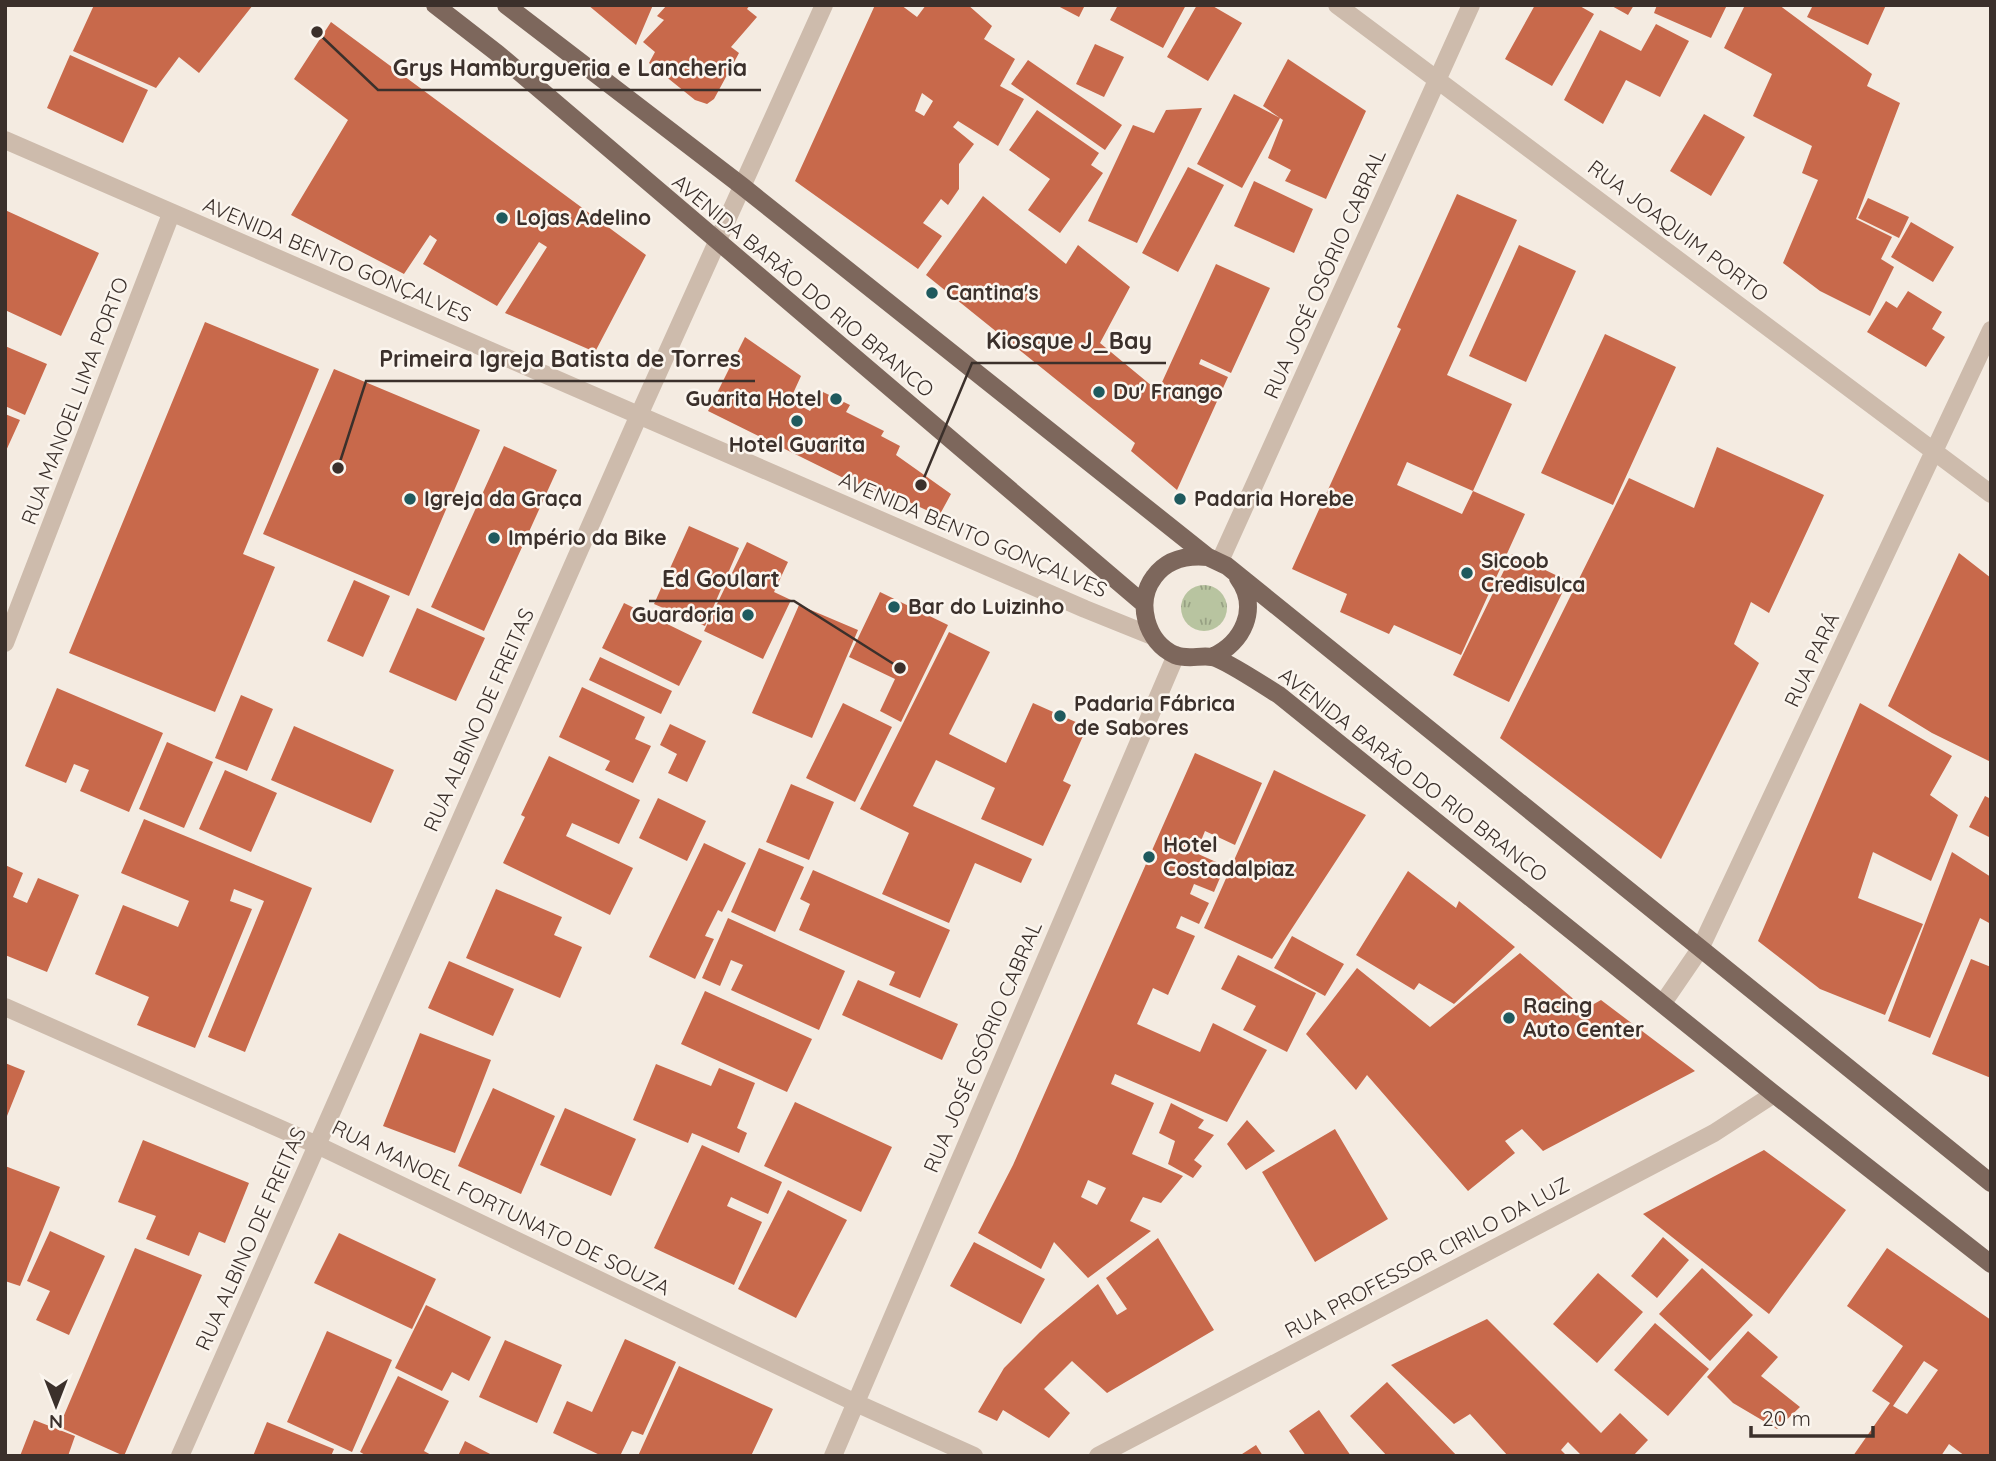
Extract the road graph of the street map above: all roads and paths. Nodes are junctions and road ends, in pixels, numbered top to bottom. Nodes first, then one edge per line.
1 (435, 5) edge
2 (506, 5) edge
3 (824, 5) edge
4 (1338, 5) edge
5 (1471, 5) edge
6 (1437, 80) junction
7 (5, 140) edge
8 (742, 186) junction
9 (171, 214) junction
10 (716, 243) junction
11 (1991, 330) edge
12 (639, 415) junction
13 (1936, 453) junction
14 (1991, 494) edge
15 (1214, 559) junction
16 (1234, 572) junction
17 (1144, 604) junction
18 (1152, 636) junction
19 (5, 643) edge
20 (1176, 655) junction
21 (1212, 657) junction
22 (1700, 949) junction
23 (1663, 1003) junction
24 (5, 1007) edge
25 (1774, 1094) junction
26 (317, 1145) junction
27 (1991, 1183) edge
28 (1991, 1264) edge
29 (856, 1403) junction
30 (180, 1456) edge
31 (833, 1456) edge
32 (974, 1456) edge
33 (1098, 1456) edge

1 - 10 main road, AVENIDA BARÃO DO RIO BRANCO
2 - 8 main road, AVENIDA BARÃO DO RIO BRANCO
3 - 8 street, RUA ALBINO DE FREITAS
4 - 6 street, RUA JOAQUIM PORTO
5 - 6 street, RUA JOSÉ OSÓRIO CABRAL
6 - 13 street, RUA JOAQUIM PORTO
6 - 15 street, RUA JOSÉ OSÓRIO CABRAL
7 - 9 street, AVENIDA BENTO GONÇALVES
8 - 10 street, RUA ALBINO DE FREITAS
8 - 15 main road, AVENIDA BARÃO DO RIO BRANCO
9 - 12 street, AVENIDA BENTO GONÇALVES
9 - 19 street, RUA MANOEL LIMA PORTO
10 - 12 street, RUA ALBINO DE FREITAS
10 - 17 main road, AVENIDA BARÃO DO RIO BRANCO
11 - 13 street, RUA PARÁ
12 - 18 street, AVENIDA BENTO GONÇALVES
12 - 26 street, RUA ALBINO DE FREITAS
13 - 14 street, RUA JOAQUIM PORTO
13 - 22 street, RUA PARÁ
15 - 16 main road, AVENIDA BARÃO DO RIO BRANCO
15 - 17 main road
16 - 21 main road
16 - 22 main road, AVENIDA BARÃO DO RIO BRANCO
17 - 18 main road
18 - 20 main road
20 - 21 main road, AVENIDA BARÃO DO RIO BRANCO
20 - 29 street, RUA JOSÉ OSÓRIO CABRAL
21 - 23 main road, AVENIDA BARÃO DO RIO BRANCO
22 - 23 street, RUA PARÁ
22 - 27 main road, AVENIDA BARÃO DO RIO BRANCO
23 - 25 main road, AVENIDA BARÃO DO RIO BRANCO
24 - 26 street, RUA MANOEL FORTUNATO DE SOUZA
25 - 28 main road, AVENIDA BARÃO DO RIO BRANCO
25 - 33 street, RUA PROFESSOR CIRILO DA LUZ
26 - 29 street, RUA MANOEL FORTUNATO DE SOUZA
26 - 30 street, RUA ALBINO DE FREITAS
29 - 31 street, RUA JOSÉ OSÓRIO CABRAL
29 - 32 street, RUA MANOEL FORTUNATO DE SOUZA

